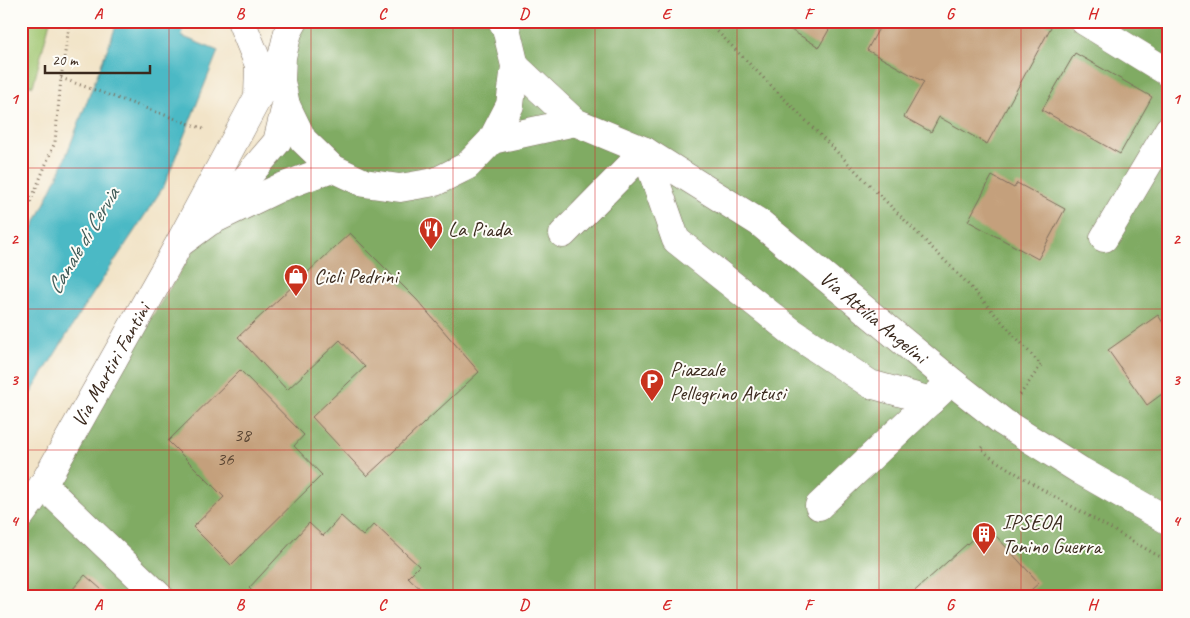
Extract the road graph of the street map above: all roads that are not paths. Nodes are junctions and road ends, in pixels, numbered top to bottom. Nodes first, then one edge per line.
1 (243, 21) edge
2 (294, 21) edge
3 (502, 21) edge
4 (1084, 21) edge
5 (282, 57) junction
6 (515, 66) junction
7 (1169, 73) edge
8 (286, 105) junction
9 (575, 122) junction
10 (1169, 128) edge
11 (492, 140) junction
12 (645, 151) junction
13 (332, 168) junction
14 (209, 222) junction
15 (563, 234) dead end
16 (1104, 238) dead end
17 (179, 244) junction
18 (951, 381) junction
19 (931, 401) junction
20 (42, 485) junction
21 (819, 506) dead end
22 (21, 515) edge
23 (1169, 521) edge
24 (160, 597) edge

1 - 5 street
1 - 17 street
2 - 5 street
3 - 6 street
4 - 7 street
5 - 8 street
6 - 9 street, Via Attilia Angelini
6 - 11 street
8 - 13 street
8 - 14 street
9 - 11 street
9 - 12 street, Via Attilia Angelini
10 - 16 street
11 - 13 street
12 - 15 street
12 - 18 street, Via Attilia Angelini
12 - 19 street
13 - 14 street
14 - 17 street, Via Martiri Fantini
17 - 20 street, Via Martiri Fantini
18 - 19 street
18 - 23 street, Via Attilia Angelini
19 - 21 street
20 - 22 street, Via Martiri Fantini
20 - 24 street

